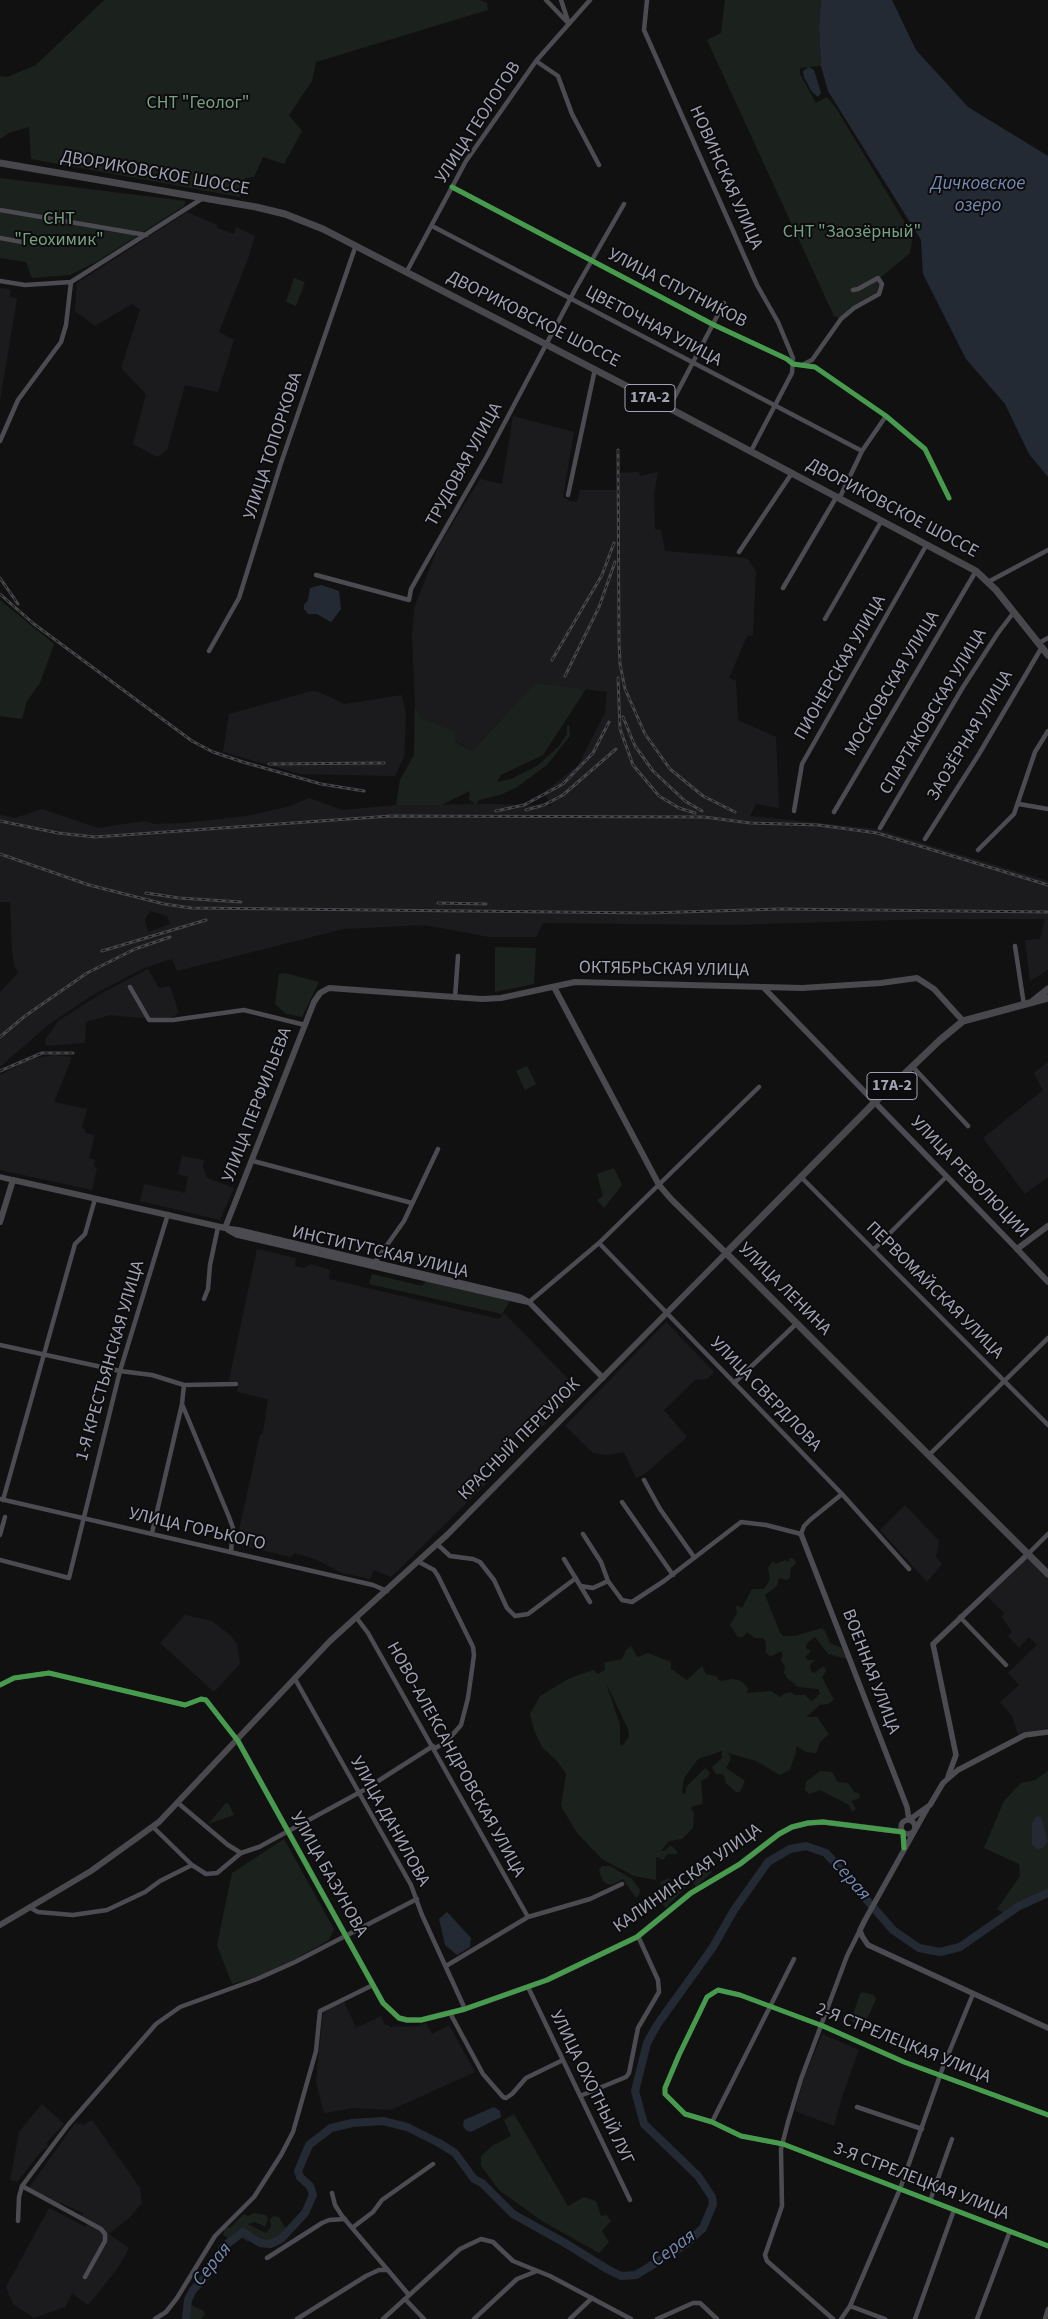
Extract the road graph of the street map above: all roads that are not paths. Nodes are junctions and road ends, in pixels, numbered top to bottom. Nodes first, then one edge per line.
1 (546, 0) edge
2 (561, 0) edge
3 (590, 0) edge
4 (647, 0) edge
5 (569, 24) junction
6 (536, 61) junction
7 (0, 163) edge
8 (599, 165) dead end
9 (452, 187) junction
10 (204, 197) junction
11 (624, 204) dead end
12 (0, 210) edge
13 (432, 226) junction
14 (146, 236) junction
15 (0, 238) edge
16 (22, 242) dead end
17 (356, 245) junction
18 (591, 260) junction
19 (407, 271) junction
20 (0, 281) edge
21 (71, 282) junction
22 (853, 290) dead end
23 (570, 298) junction
24 (724, 303) dead end
25 (712, 324) junction
26 (546, 344) junction
27 (691, 363) junction
28 (793, 364) junction
29 (804, 364) junction
30 (595, 369) junction
31 (774, 406) junction
32 (669, 408) junction
33 (886, 416) junction
34 (0, 441) edge
35 (752, 451) junction
36 (862, 451) junction
37 (792, 472) junction
38 (568, 494) dead end
39 (838, 497) junction
40 (949, 498) dead end
41 (882, 520) junction
42 (927, 544) junction
43 (1048, 550) edge
44 (740, 552) dead end
45 (976, 571) junction
46 (316, 575) dead end
47 (988, 582) junction
48 (783, 588) dead end
49 (1014, 612) junction
50 (825, 619) dead end
51 (1048, 638) edge
52 (1040, 645) junction
53 (209, 651) dead end
54 (1048, 655) edge
55 (1048, 732) edge
56 (1046, 738) edge
57 (1019, 804) junction
58 (1048, 809) edge
59 (794, 811) dead end
60 (834, 812) dead end
61 (880, 828) dead end
62 (924, 839) dead end
63 (978, 850) dead end
64 (1015, 946) dead end
65 (458, 956) dead end
66 (130, 987) dead end
67 (554, 987) junction
68 (764, 988) junction
69 (1048, 989) edge
70 (320, 993) joint
71 (456, 998) junction
72 (1048, 998) edge
73 (1027, 1005) junction
74 (963, 1022) junction
75 (305, 1025) junction
76 (912, 1066) junction
77 (759, 1087) dead end
78 (874, 1103) junction
79 (968, 1126) dead end
80 (438, 1149) dead end
81 (253, 1161) junction
82 (0, 1177) edge
83 (801, 1177) junction
84 (946, 1177) junction
85 (14, 1180) junction
86 (659, 1185) junction
87 (95, 1198) junction
88 (412, 1203) junction
89 (168, 1214) junction
90 (0, 1222) edge
91 (1048, 1226) edge
92 (218, 1227) junction
93 (225, 1228) junction
94 (599, 1242) junction
95 (874, 1249) junction
96 (1017, 1249) junction
97 (726, 1253) junction
98 (375, 1265) junction
99 (1048, 1282) edge
100 (204, 1299) dead end
101 (529, 1302) junction
102 (667, 1315) junction
103 (796, 1324) junction
104 (1048, 1338) edge
105 (0, 1345) edge
106 (43, 1354) junction
107 (120, 1371) junction
108 (603, 1378) junction
109 (1004, 1381) junction
110 (734, 1383) junction
111 (184, 1384) junction
112 (236, 1384) dead end
113 (182, 1404) junction
114 (1048, 1425) edge
115 (929, 1455) junction
116 (644, 1480) dead end
117 (842, 1494) junction
118 (2, 1499) edge
119 (622, 1502) dead end
120 (5, 1517) dead end
121 (82, 1517) junction
122 (152, 1533) junction
123 (0, 1534) edge
124 (582, 1534) dead end
125 (801, 1534) junction
126 (1048, 1534) edge
127 (437, 1544) junction
128 (231, 1552) junction
129 (1028, 1554) junction
130 (694, 1557) junction
131 (564, 1559) dead end
132 (0, 1560) edge
133 (419, 1562) junction
134 (909, 1569) dead end
135 (1048, 1574) edge
136 (673, 1575) junction
137 (576, 1578) junction
138 (608, 1581) junction
139 (581, 1586) junction
140 (387, 1591) junction
141 (590, 1602) dead end
142 (356, 1617) junction
143 (960, 1617) junction
144 (1006, 1665) dead end
145 (294, 1679) junction
146 (0, 1685) edge
147 (1048, 1732) edge
148 (238, 1740) junction
149 (433, 1748) junction
150 (948, 1777) junction
151 (358, 1793) junction
152 (178, 1803) junction
153 (930, 1805) junction
154 (906, 1821) junction
155 (153, 1827) junction
156 (884, 1829) junction
157 (287, 1832) junction
158 (903, 1832) junction
159 (914, 1832) junction
160 (904, 1848) junction
161 (241, 1853) junction
162 (192, 1865) junction
163 (622, 1884) dead end
164 (417, 1899) junction
165 (29, 1907) junction
166 (528, 1917) junction
167 (0, 1925) edge
168 (860, 1930) junction
169 (346, 1936) junction
170 (638, 1936) junction
171 (794, 1959) dead end
172 (446, 1966) junction
173 (373, 1985) junction
174 (528, 1987) junction
175 (973, 1994) junction
176 (768, 2007) junction
177 (466, 2009) junction
178 (450, 2013) junction
179 (399, 2018) joint
180 (823, 2026) junction
181 (1048, 2028) edge
182 (563, 2060) junction
183 (940, 2075) junction
184 (580, 2096) junction
185 (857, 2107) dead end
186 (685, 2114) joint
187 (1048, 2114) edge
188 (712, 2122) junction
189 (922, 2129) junction
190 (952, 2140) dead end
191 (783, 2144) junction
192 (434, 2164) dead end
193 (22, 2186) junction
194 (900, 2189) junction
195 (332, 2193) dead end
196 (630, 2200) dead end
197 (930, 2201) junction
198 (954, 2210) junction
199 (344, 2219) junction
200 (18, 2221) dead end
201 (352, 2228) junction
202 (1010, 2231) junction
203 (1048, 2246) edge
204 (267, 2258) dead end
205 (388, 2270) junction
206 (537, 2272) junction
207 (85, 2277) dead end
208 (410, 2295) junction
209 (592, 2298) junction
210 (405, 2299) junction
211 (850, 2306) junction
212 (1048, 2309) edge
213 (155, 2319) edge
214 (297, 2319) edge
215 (383, 2319) edge
216 (424, 2319) edge
217 (474, 2319) edge
218 (570, 2319) edge
219 (631, 2319) edge
220 (657, 2319) edge
221 (717, 2319) edge
222 (832, 2319) edge
223 (841, 2319) edge
224 (885, 2319) edge
225 (915, 2319) edge
226 (976, 2319) edge
227 (1045, 2319) edge

1 - 5 street
2 - 5 street
3 - 5 street, УЛИЦА ГЕОЛОГОВ
4 - 28 street, НОВИНСКАЯ УЛИЦА
5 - 6 street, УЛИЦА ГЕОЛОГОВ
6 - 8 street
6 - 9 street, УЛИЦА ГЕОЛОГОВ
7 - 10 main road, ДВОРИКОВСКОЕ ШОССЕ
9 - 13 street, УЛИЦА ГЕОЛОГОВ
9 - 18 street, УЛИЦА СПУТНИКОВ
10 - 14 street
10 - 17 main road, ДВОРИКОВСКОЕ ШОССЕ
11 - 18 street, ТРУДОВАЯ УЛИЦА
12 - 14 street
13 - 19 street, УЛИЦА ГЕОЛОГОВ
13 - 23 street, ЦВЕТОЧНАЯ УЛИЦА
14 - 21 street
15 - 16 street
17 - 19 main road, ДВОРИКОВСКОЕ ШОССЕ
17 - 53 street, УЛИЦА ТОПОРКОВА
18 - 23 street, ТРУДОВАЯ УЛИЦА
18 - 25 street, УЛИЦА СПУТНИКОВ
19 - 26 main road, ДВОРИКОВСКОЕ ШОССЕ / 17А-2
20 - 21 street
21 - 34 street
22 - 29 street
23 - 26 street, ТРУДОВАЯ УЛИЦА
23 - 27 street, ЦВЕТОЧНАЯ УЛИЦА
24 - 25 street
25 - 27 street
25 - 28 street, УЛИЦА СПУТНИКОВ
26 - 30 main road, ДВОРИКОВСКОЕ ШОССЕ / 17А-2
26 - 46 street, ТРУДОВАЯ УЛИЦА
27 - 31 street, ЦВЕТОЧНАЯ УЛИЦА
27 - 32 street
28 - 29 street, УЛИЦА СПУТНИКОВ
28 - 31 street
29 - 33 street, УЛИЦА СПУТНИКОВ
30 - 32 main road, ДВОРИКОВСКОЕ ШОССЕ / 17А-2
30 - 38 street
31 - 35 street
31 - 36 street, ЦВЕТОЧНАЯ УЛИЦА
32 - 35 main road, ДВОРИКОВСКОЕ ШОССЕ / 17А-2
33 - 36 street
33 - 40 street, УЛИЦА СПУТНИКОВ
35 - 37 main road, ДВОРИКОВСКОЕ ШОССЕ / 17А-2
36 - 39 street
37 - 39 main road, ДВОРИКОВСКОЕ ШОССЕ / 17А-2
37 - 44 street
39 - 41 main road, ДВОРИКОВСКОЕ ШОССЕ / 17А-2
39 - 48 street
41 - 42 main road, ДВОРИКОВСКОЕ ШОССЕ / 17А-2
41 - 50 street
42 - 45 main road, ДВОРИКОВСКОЕ ШОССЕ / 17А-2
42 - 59 street, ПИОНЕРСКАЯ УЛИЦА
43 - 47 street
45 - 47 main road, ДВОРИКОВСКОЕ ШОССЕ / 17А-2
45 - 60 street, МОСКОВСКАЯ УЛИЦА
47 - 49 main road, ДВОРИКОВСКОЕ ШОССЕ / 17А-2
49 - 52 main road, ДВОРИКОВСКОЕ ШОССЕ / 17А-2
49 - 61 street, СПАРТАКОВСКАЯ УЛИЦА
51 - 52 street
52 - 54 main road, ДВОРИКОВСКОЕ ШОССЕ / 17А-2
52 - 62 street, ЗАОЗЁРНАЯ УЛИЦА
55 - 56 street
56 - 57 street
57 - 58 street
57 - 63 street
64 - 73 street
65 - 71 street
66 - 75 street
67 - 68 main road, ОКТЯБРЬСКАЯ УЛИЦА
67 - 71 main road, ОКТЯБРЬСКАЯ УЛИЦА
67 - 86 main road, УЛИЦА ЛЕНИНА
68 - 74 main road, ОКТЯБРЬСКАЯ УЛИЦА
68 - 78 street, УЛИЦА РЕВОЛЮЦИИ
69 - 73 main road
70 - 71 main road, ОКТЯБРЬСКАЯ УЛИЦА
70 - 75 main road, УЛИЦА ПЕРФИЛЬЕВА
72 - 73 main road
73 - 74 main road, 17А-2
74 - 76 main road, КРАСНЫЙ ПЕРЕУЛОК / 17А-2
75 - 81 main road, УЛИЦА ПЕРФИЛЬЕВА
76 - 78 main road, КРАСНЫЙ ПЕРЕУЛОК / 17А-2
76 - 79 street
77 - 86 street
78 - 83 main road, КРАСНЫЙ ПЕРЕУЛОК / 17А-2
78 - 84 street, УЛИЦА РЕВОЛЮЦИИ
80 - 88 street
81 - 88 street
81 - 93 main road, УЛИЦА ПЕРФИЛЬЕВА
82 - 85 street, ИНСТИТУТСКАЯ УЛИЦА
83 - 95 street, ПЕРВОМАЙСКАЯ УЛИЦА
83 - 97 main road, КРАСНЫЙ ПЕРЕУЛОК / 17А-2
84 - 95 street
84 - 96 street, УЛИЦА РЕВОЛЮЦИИ
85 - 87 main road, ИНСТИТУТСКАЯ УЛИЦА
85 - 90 main road
86 - 94 street
86 - 97 main road, УЛИЦА ЛЕНИНА
87 - 89 main road, ИНСТИТУТСКАЯ УЛИЦА
87 - 106 street
88 - 98 street
89 - 92 main road, ИНСТИТУТСКАЯ УЛИЦА
89 - 107 street, 1-Я КРЕСТЬЯНСКАЯ УЛИЦА
91 - 96 main road
92 - 93 main road, ИНСТИТУТСКАЯ УЛИЦА
92 - 100 street
93 - 98 street, ИНСТИТУТСКАЯ УЛИЦА
94 - 101 street
94 - 102 street, УЛИЦА СВЕРДЛОВА
95 - 109 street, ПЕРВОМАЙСКАЯ УЛИЦА
96 - 99 main road, УЛИЦА РЕВОЛЮЦИИ
97 - 102 main road, КРАСНЫЙ ПЕРЕУЛОК
97 - 103 main road, УЛИЦА ЛЕНИНА
98 - 101 street, ИНСТИТУТСКАЯ УЛИЦА
101 - 108 street, ИНСТИТУТСКАЯ УЛИЦА
102 - 108 main road, КРАСНЫЙ ПЕРЕУЛОК
102 - 110 street, УЛИЦА СВЕРДЛОВА
103 - 110 street
103 - 115 main road, УЛИЦА ЛЕНИНА
104 - 109 street
105 - 106 street
106 - 107 street
106 - 118 street
107 - 111 street
107 - 121 street, 1-Я КРЕСТЬЯНСКАЯ УЛИЦА
108 - 127 main road, КРАСНЫЙ ПЕРЕУЛОК
109 - 114 street, ПЕРВОМАЙСКАЯ УЛИЦА
109 - 115 street
110 - 117 street, УЛИЦА СВЕРДЛОВА
111 - 112 street
111 - 113 street
113 - 122 street
113 - 128 street
115 - 129 main road, УЛИЦА ЛЕНИНА
116 - 130 street
117 - 125 street
117 - 134 street, УЛИЦА СВЕРДЛОВА
118 - 121 street, УЛИЦА ГОРЬКОГО
119 - 136 street
120 - 123 street
121 - 122 street, УЛИЦА ГОРЬКОГО
121 - 132 street, 1-Я КРЕСТЬЯНСКАЯ УЛИЦА
122 - 128 street, УЛИЦА ГОРЬКОГО
124 - 138 street
125 - 130 street
125 - 154 street, ВОЕННАЯ УЛИЦА
126 - 129 street
127 - 133 main road, КРАСНЫЙ ПЕРЕУЛОК
127 - 137 street
128 - 140 street, УЛИЦА ГОРЬКОГО
129 - 135 main road, УЛИЦА ЛЕНИНА
129 - 143 street
130 - 136 street
131 - 137 street
133 - 140 main road, КРАСНЫЙ ПЕРЕУЛОК
133 - 149 street
136 - 138 street
137 - 139 street
138 - 139 street
139 - 141 street
140 - 142 main road, КРАСНЫЙ ПЕРЕУЛОК
142 - 145 main road, КРАСНЫЙ ПЕРЕУЛОК
142 - 149 street, НОВО-АЛЕКСАНДРОВСКАЯ УЛИЦА
143 - 144 street
143 - 150 street
145 - 148 main road, КРАСНЫЙ ПЕРЕУЛОК
145 - 151 street, УЛИЦА ДАНИЛОВА
146 - 148 street
147 - 150 street
148 - 152 main road, КРАСНЫЙ ПЕРЕУЛОК
148 - 157 street, УЛИЦА БАЗУНОВА
149 - 151 street
149 - 166 street, НОВО-АЛЕКСАНДРОВСКАЯ УЛИЦА
150 - 153 street
151 - 157 street
151 - 164 street, УЛИЦА ДАНИЛОВА
152 - 155 main road, КРАСНЫЙ ПЕРЕУЛОК
152 - 161 street
153 - 154 street
153 - 159 street
154 - 156 street
154 - 158 street
154 - 159 street
155 - 162 street
155 - 165 main road, КРАСНЫЙ ПЕРЕУЛОК
156 - 158 street, КАЛИНИНСКАЯ УЛИЦА
156 - 170 street, КАЛИНИНСКАЯ УЛИЦА
157 - 161 street
157 - 169 street, УЛИЦА БАЗУНОВА
158 - 159 street
158 - 160 street
159 - 160 street
160 - 168 street
161 - 162 street
162 - 165 street
163 - 166 street
164 - 169 street
164 - 172 street, УЛИЦА ДАНИЛОВА
165 - 167 main road, КРАСНЫЙ ПЕРЕУЛОК
166 - 172 street
168 - 175 street
168 - 180 street
169 - 173 street, УЛИЦА БАЗУНОВА
169 - 193 street
170 - 174 street, КАЛИНИНСКАЯ УЛИЦА
170 - 184 street
171 - 176 street
172 - 177 street, УЛИЦА ДАНИЛОВА
173 - 179 street, УЛИЦА БАЗУНОВА
173 - 213 street
174 - 177 street, КАЛИНИНСКАЯ УЛИЦА
174 - 182 street, УЛИЦА ОХОТНЫЙ ЛУГ
175 - 181 street
175 - 183 street
176 - 180 street, 2-Я СТРЕЛЕЦКАЯ УЛИЦА
176 - 186 street, 2-Я СТРЕЛЕЦКАЯ УЛИЦА
176 - 188 street
177 - 178 street, КАЛИНИНСКАЯ УЛИЦА
178 - 179 street, КАЛИНИНСКАЯ УЛИЦА
178 - 182 street
180 - 183 street, 2-Я СТРЕЛЕЦКАЯ УЛИЦА
180 - 191 street
182 - 184 street, УЛИЦА ОХОТНЫЙ ЛУГ
183 - 187 street, 2-Я СТРЕЛЕЦКАЯ УЛИЦА
183 - 189 street
184 - 196 street, УЛИЦА ОХОТНЫЙ ЛУГ
185 - 189 street
186 - 188 street, 3-Я СТРЕЛЕЦКАЯ УЛИЦА
188 - 191 street, 3-Я СТРЕЛЕЦКАЯ УЛИЦА
189 - 194 street
190 - 197 street
191 - 194 street, 3-Я СТРЕЛЕЦКАЯ УЛИЦА
191 - 222 street
192 - 201 street
193 - 200 street
193 - 207 street
194 - 197 street, 3-Я СТРЕЛЕЦКАЯ УЛИЦА
194 - 211 street
195 - 199 street
197 - 198 street, 3-Я СТРЕЛЕЦКАЯ УЛИЦА
198 - 202 street, 3-Я СТРЕЛЕЦКАЯ УЛИЦА
198 - 225 street
199 - 201 street
199 - 204 street
201 - 205 street
202 - 203 street, 3-Я СТРЕЛЕЦКАЯ УЛИЦА
202 - 226 street
205 - 208 street
205 - 214 street
206 - 208 street
206 - 209 street
206 - 217 street
208 - 210 street
209 - 218 street
209 - 219 street
210 - 215 street
210 - 216 street
211 - 223 street
211 - 224 street
212 - 227 street
220 - 221 street

